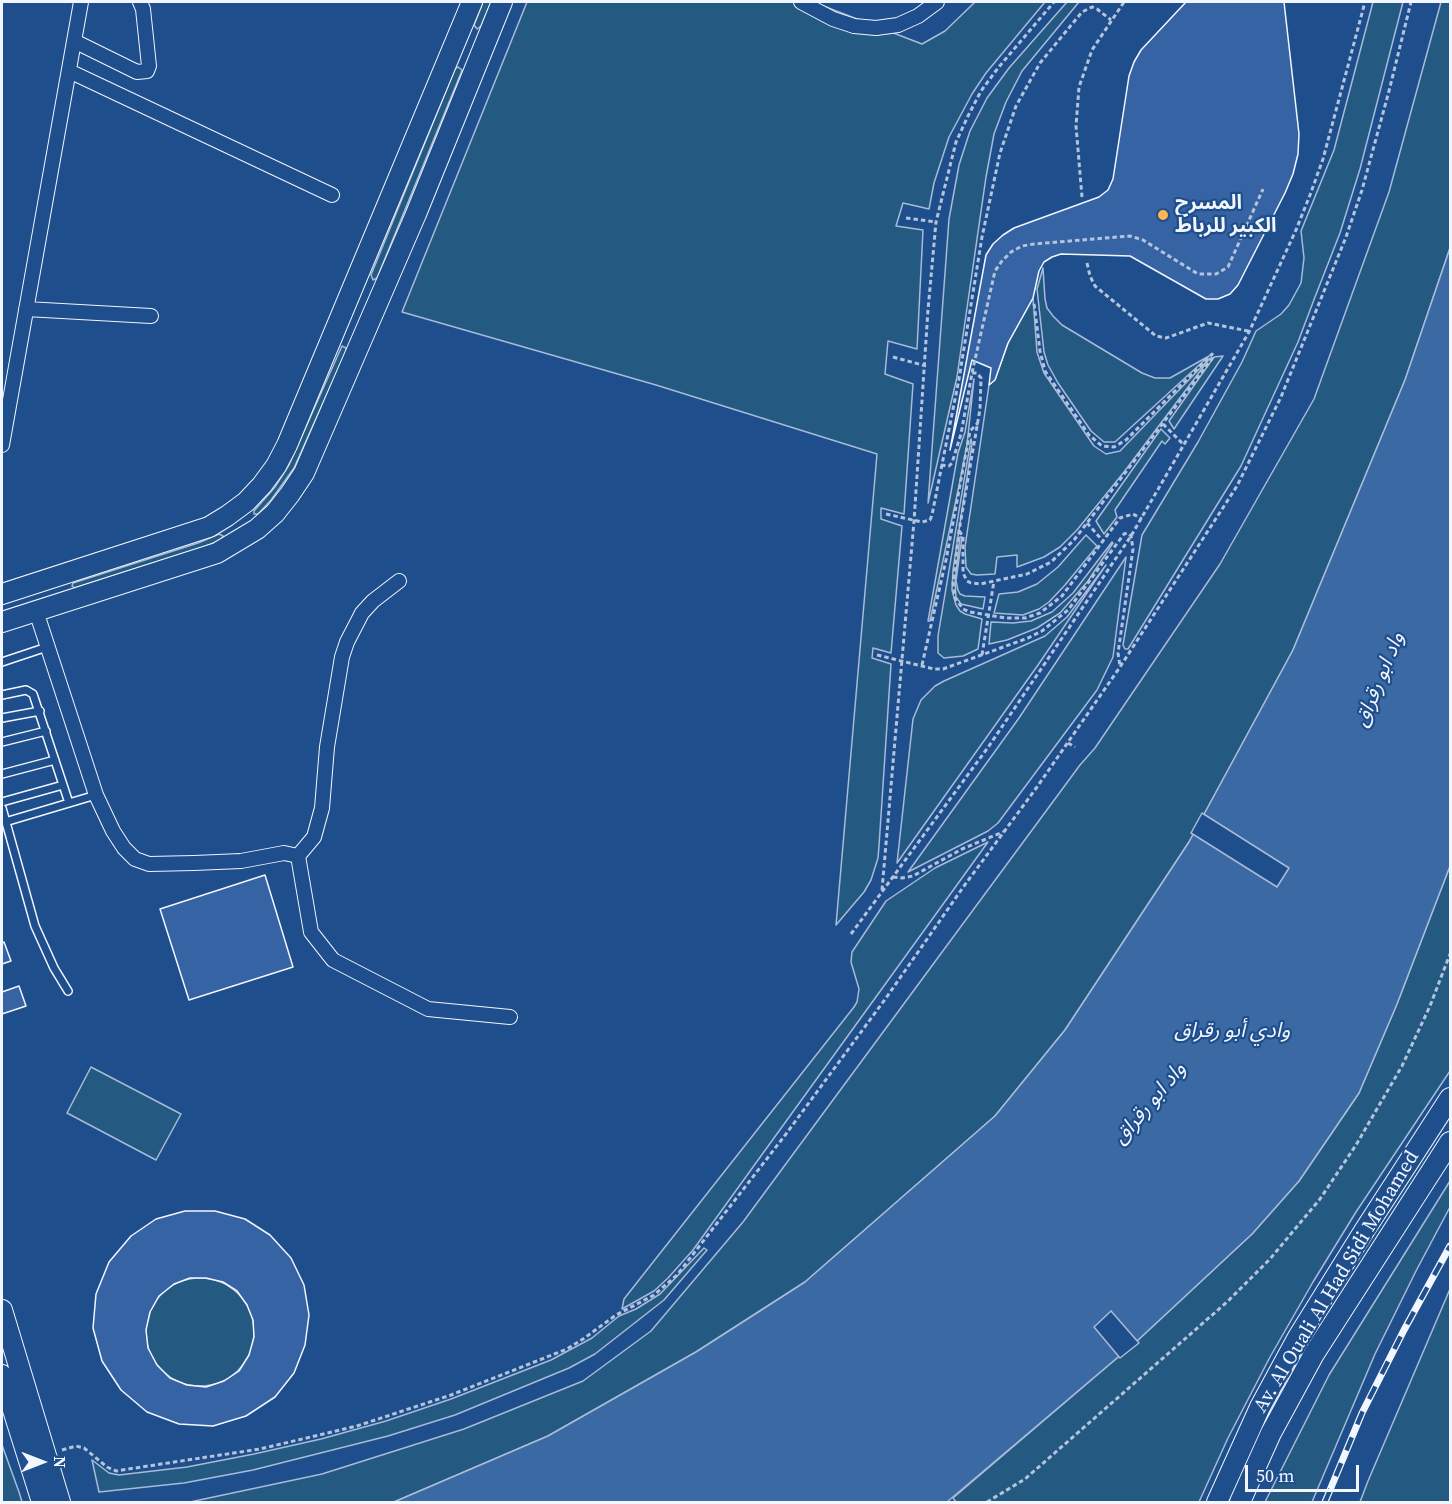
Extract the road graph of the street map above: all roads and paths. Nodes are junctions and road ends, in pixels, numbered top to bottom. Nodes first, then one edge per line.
1 (81, 2) edge
2 (140, 2) edge
3 (472, 2) edge
4 (502, 2) edge
5 (801, 2) edge
6 (937, 2) edge
7 (1054, 2) edge
8 (1124, 2) edge
9 (1365, 2) edge
10 (1411, 2) edge
11 (1111, 20) junction
12 (74, 41) junction
13 (454, 45) junction
14 (480, 56) junction
15 (69, 70) junction
16 (1263, 189) dead end
17 (333, 195) dead end
18 (1082, 197) dead end
19 (906, 218) dead end
20 (936, 222) junction
21 (1087, 263) dead end
22 (1035, 303) dead end
23 (344, 308) junction
24 (26, 309) junction
25 (151, 316) dead end
26 (370, 319) junction
27 (1249, 332) junction
28 (893, 357) dead end
29 (926, 366) junction
30 (972, 373) junction
31 (978, 423) junction
32 (1163, 424) junction
33 (2, 445) edge
34 (1184, 445) junction
35 (941, 465) junction
36 (886, 514) dead end
37 (227, 516) junction
38 (1142, 519) junction
39 (914, 521) junction
40 (1087, 524) junction
41 (960, 531) junction
42 (1131, 536) junction
43 (244, 538) junction
44 (1103, 541) junction
45 (399, 581) dead end
46 (994, 581) junction
47 (2, 594) edge
48 (36, 611) junction
49 (988, 615) junction
50 (2, 622) edge
51 (47, 647) junction
52 (877, 655) dead end
53 (982, 655) junction
54 (902, 661) junction
55 (2, 662) edge
56 (922, 666) junction
57 (1120, 667) junction
58 (2, 695) edge
59 (40, 711) junction
60 (2, 718) edge
61 (46, 732) junction
62 (2, 742) edge
63 (1068, 743) junction
64 (1075, 747) dead end
65 (55, 760) junction
66 (2, 774) edge
67 (63, 785) junction
68 (96, 795) junction
69 (2, 802) edge
70 (69, 803) junction
71 (2, 808) edge
72 (5, 822) junction
73 (1003, 832) junction
74 (298, 856) junction
75 (893, 877) junction
76 (882, 892) junction
77 (851, 934) dead end
78 (1450, 954) edge
79 (68, 992) dead end
80 (510, 1017) dead end
81 (1450, 1098) edge
82 (1450, 1142) edge
83 (2, 1310) edge
84 (1143, 1365) dead end
85 (1148, 1370) junction
86 (2, 1375) edge
87 (60, 1450) dead end
88 (49, 1495) edge
89 (987, 1503) edge
90 (1217, 1503) edge
91 (1240, 1503) edge

1 - 12 street
2 - 12 street
3 - 13 street
4 - 14 street
5 - 6 street
7 - 20 path
8 - 11 path
9 - 27 path
10 - 57 path
11 - 18 path
11 - 35 path
12 - 15 street
13 - 14 street
13 - 23 street
14 - 26 street
15 - 17 street
15 - 24 street
16 - 30 path
19 - 20 path
20 - 29 path
21 - 27 path
22 - 32 path
23 - 26 street
23 - 37 street
24 - 25 street
24 - 33 street
26 - 43 street
27 - 34 path
28 - 29 path
29 - 39 path
30 - 31 path
30 - 35 path
31 - 41 path
31 - 56 path
32 - 34 path
32 - 40 path
34 - 38 path
35 - 39 path
36 - 39 path
37 - 43 street
37 - 47 street
38 - 42 path
38 - 44 path
39 - 54 path
40 - 44 path
40 - 46 path
41 - 46 path
41 - 49 path
42 - 53 path
42 - 57 path
42 - 75 path
43 - 48 street
44 - 49 path
45 - 74 street
46 - 49 path
48 - 50 street
48 - 51 street
49 - 53 path
51 - 55 lane
51 - 68 street
52 - 54 path
53 - 56 path
54 - 56 path
54 - 76 path
57 - 63 path
58 - 59 lane
59 - 60 lane
59 - 61 lane
61 - 62 lane
61 - 65 lane
63 - 64 path
63 - 73 path
65 - 66 lane
65 - 67 lane
67 - 69 lane
67 - 70 lane
68 - 70 lane
68 - 74 street
70 - 72 lane
71 - 72 lane
72 - 79 lane
73 - 75 path
73 - 87 path
74 - 80 street
75 - 76 path
76 - 77 path
78 - 85 path
81 - 90 street, Av. Al Ouali Al Had Sidi Mohamed
82 - 91 street, Av. Al Ouali Al Had Sidi Mohamed
83 - 88 street
84 - 85 path
85 - 89 path
86 - 88 street

